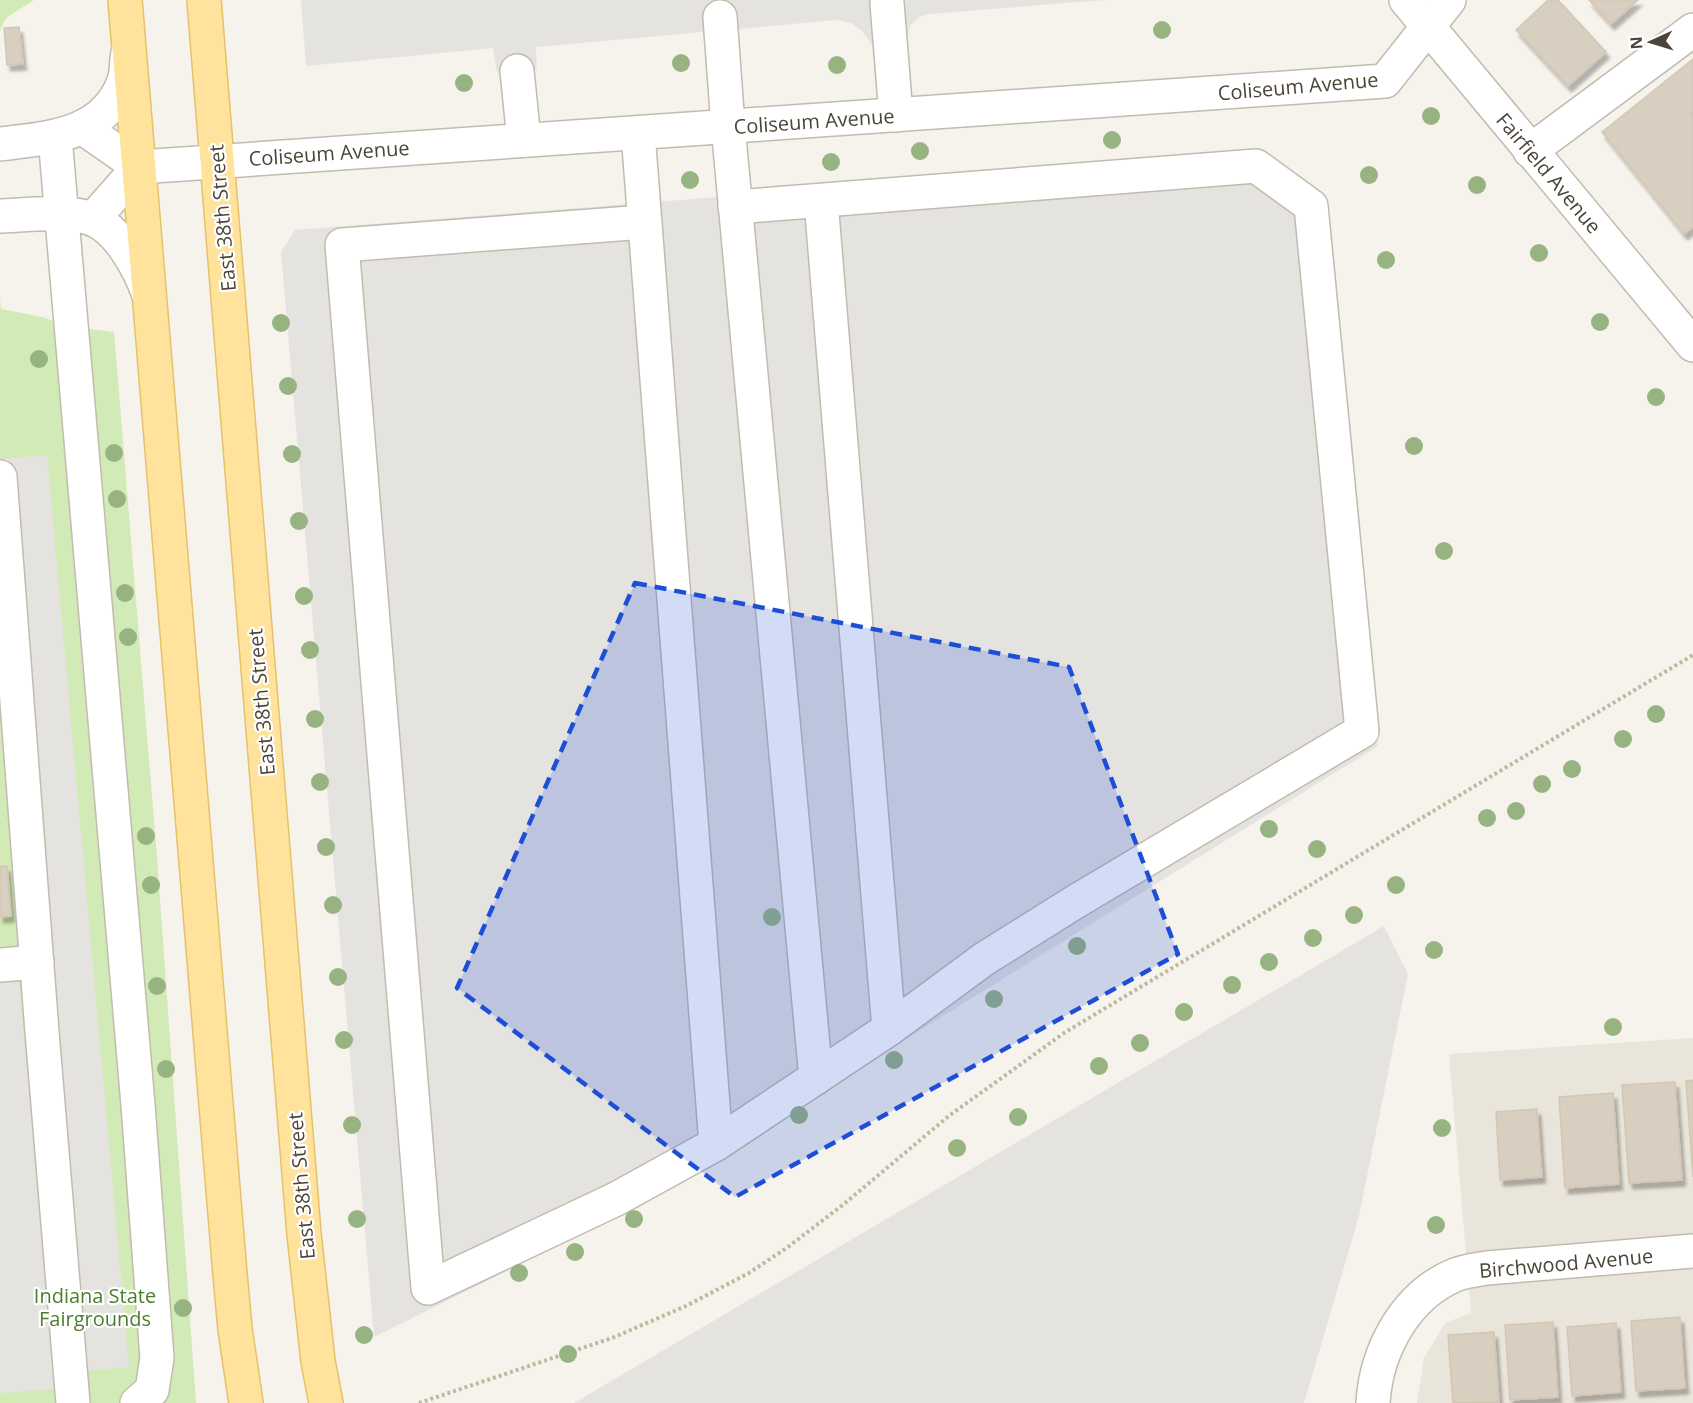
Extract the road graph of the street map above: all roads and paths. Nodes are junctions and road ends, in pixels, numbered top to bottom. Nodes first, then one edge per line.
1 (125, 0) edge
2 (204, 0) edge
3 (1406, 0) edge
4 (1449, 0) edge
5 (887, 3) dead end
6 (720, 17) dead end
7 (1428, 26) junction
8 (1693, 30) edge
9 (129, 46) junction
10 (518, 71) dead end
11 (896, 115) junction
12 (728, 126) junction
13 (69, 133) junction
14 (638, 133) junction
15 (524, 140) junction
16 (0, 144) edge
17 (1530, 151) junction
18 (217, 161) junction
19 (139, 167) junction
20 (821, 201) junction
21 (735, 207) junction
22 (0, 216) edge
23 (77, 216) junction
24 (644, 222) junction
25 (150, 298) junction
26 (1688, 327) edge
27 (0, 477) edge
28 (1693, 655) edge
29 (37, 962) junction
30 (0, 965) edge
31 (889, 1029) junction
32 (816, 1078) junction
33 (716, 1144) junction
34 (1693, 1251) edge
35 (73, 1403) edge
36 (137, 1403) edge
37 (246, 1403) edge
38 (326, 1403) edge
39 (419, 1403) edge
40 (1373, 1403) edge

1 - 9 main road
2 - 18 main road, East 38th Street
3 - 7 street, Fairfield Avenue
4 - 7 street, Coliseum Avenue
5 - 11 street
6 - 12 street
7 - 11 street, Coliseum Avenue
7 - 17 street, Fairfield Avenue
8 - 17 street
9 - 13 street
9 - 19 main road
10 - 15 street
11 - 12 street, Coliseum Avenue
12 - 14 street, Coliseum Avenue
12 - 21 street
13 - 16 street
13 - 19 street
13 - 23 street
14 - 15 street, Coliseum Avenue
14 - 24 street
15 - 18 street, Coliseum Avenue
17 - 26 street, Fairfield Avenue
18 - 19 street, Coliseum Avenue
18 - 38 main road, East 38th Street
19 - 23 street
19 - 25 main road
20 - 21 street
20 - 31 street
20 - 31 street
21 - 32 street
22 - 23 street
23 - 25 street
23 - 36 street
24 - 33 street
24 - 33 street
25 - 37 main road
27 - 29 street
28 - 39 path
29 - 30 street
29 - 35 street
31 - 32 street
32 - 33 street
34 - 40 street, Birchwood Avenue

